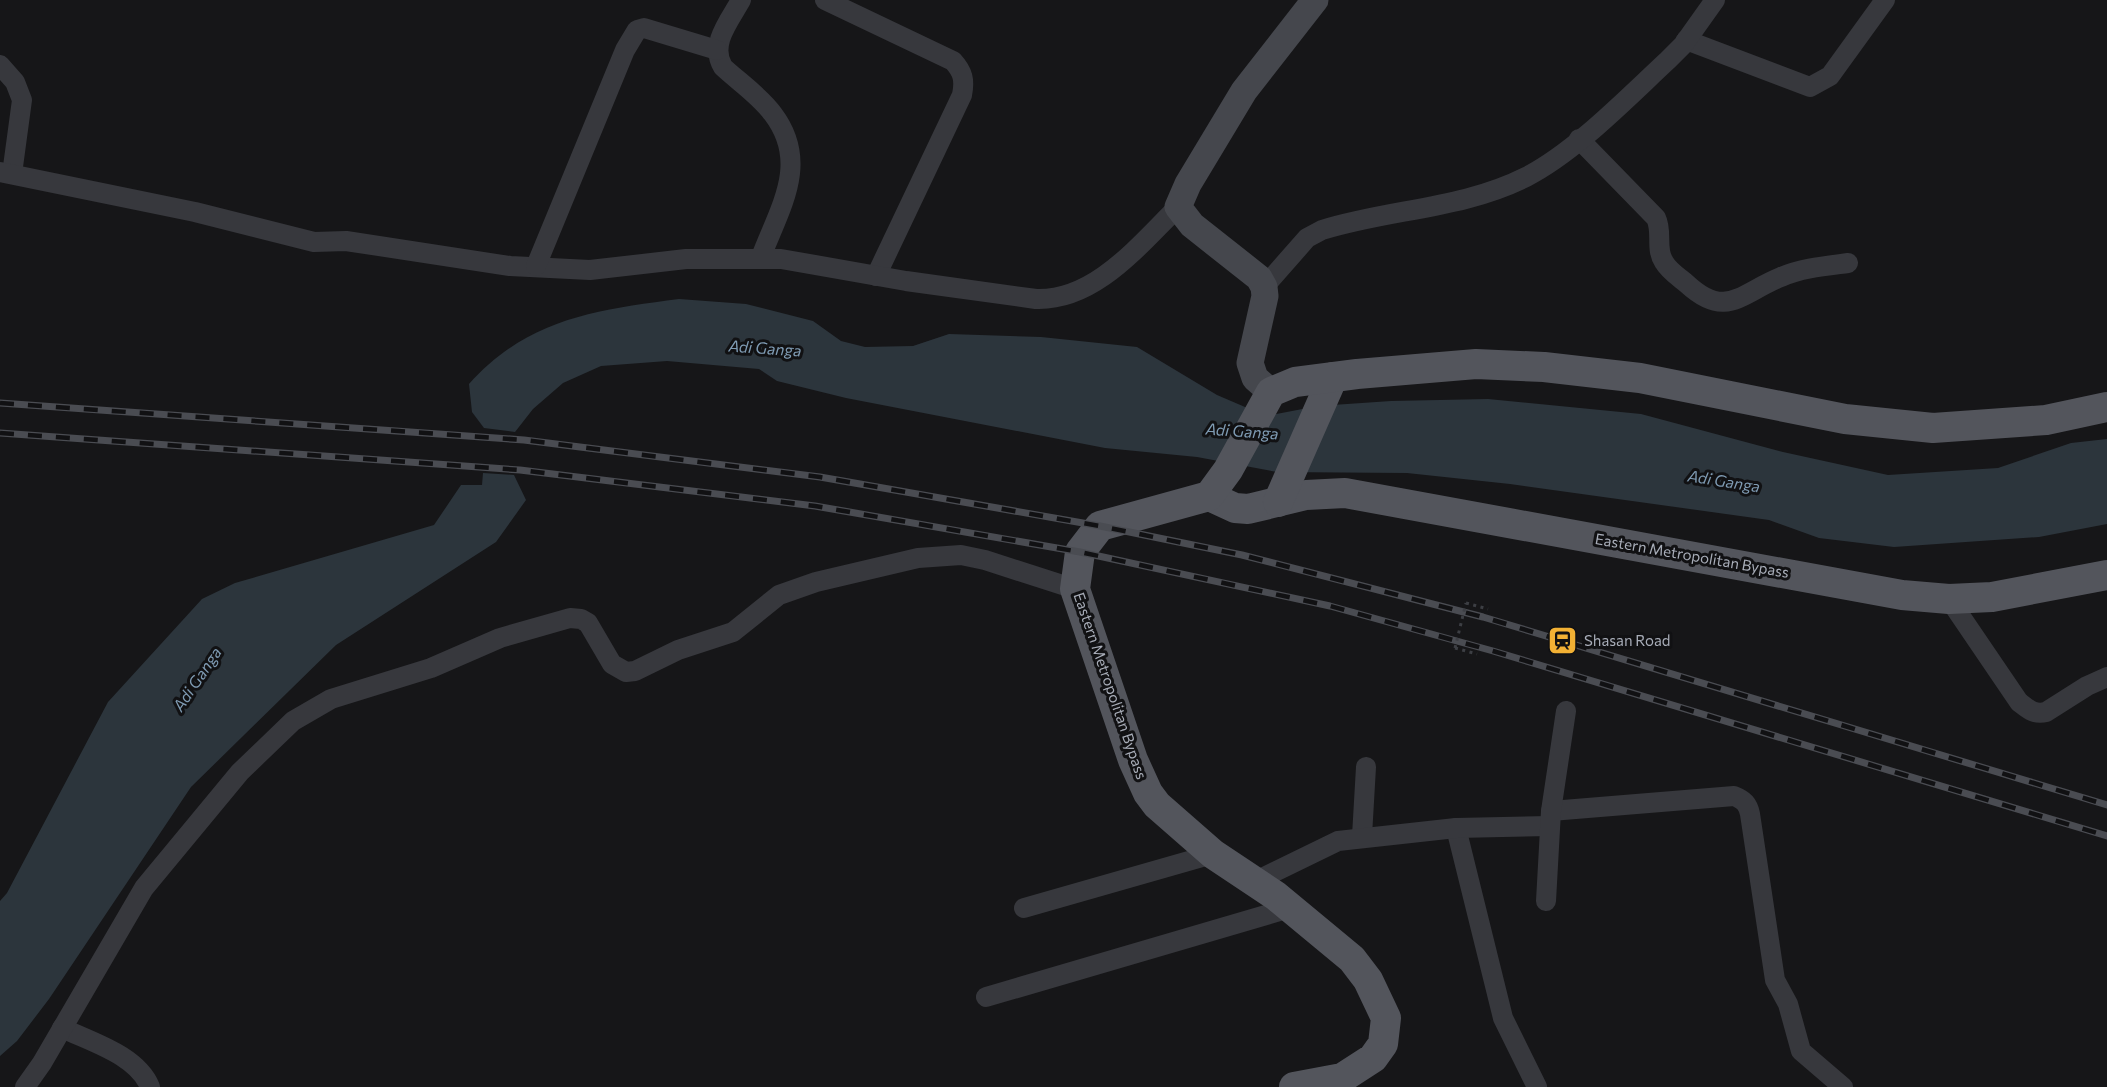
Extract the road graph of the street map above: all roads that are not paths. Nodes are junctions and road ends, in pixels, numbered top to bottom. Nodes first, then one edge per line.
1 (741, 0) edge
2 (825, 0) edge
3 (1315, 0) edge
4 (1715, 0) edge
5 (1885, 0) edge
6 (1686, 40) junction
7 (717, 50) junction
8 (0, 65) edge
9 (1579, 139) junction
10 (6, 173) edge
11 (1178, 207) junction
12 (761, 257) junction
13 (1848, 263) dead end
14 (536, 267) junction
15 (876, 276) junction
16 (1264, 287) junction
17 (1333, 377) junction
18 (1268, 400) junction
19 (2107, 407) edge
20 (1281, 495) junction
21 (1209, 496) junction
22 (2107, 575) edge
23 (1075, 589) junction
24 (1949, 599) junction
25 (2107, 677) edge
26 (1566, 711) dead end
27 (1366, 767) dead end
28 (1551, 819) junction
29 (1456, 828) junction
30 (1362, 836) junction
31 (1213, 854) junction
32 (1254, 882) junction
33 (1546, 901) dead end
34 (1024, 908) dead end
35 (1290, 908) junction
36 (986, 997) dead end
37 (62, 1028) junction
38 (1344, 1082) edge
39 (25, 1087) edge
40 (150, 1087) edge
41 (1294, 1087) edge
42 (1537, 1087) edge
43 (1842, 1087) edge

1 - 7 street
2 - 15 street
3 - 11 main road
4 - 6 street
5 - 6 street
6 - 9 street
7 - 12 street
7 - 14 street
8 - 10 street
9 - 13 street
9 - 16 street
10 - 14 street
11 - 15 street
11 - 16 main road
12 - 14 street
12 - 15 street
16 - 18 main road
17 - 18 main road
17 - 19 main road
17 - 20 main road
18 - 21 main road
20 - 21 main road, Eastern Metropolitan Bypass
20 - 24 main road, Eastern Metropolitan Bypass
21 - 23 main road, Eastern Metropolitan Bypass
22 - 24 main road, Eastern Metropolitan Bypass
23 - 31 main road, Eastern Metropolitan Bypass
23 - 37 street
24 - 25 street
26 - 28 street
27 - 30 street
28 - 29 street
28 - 33 street
28 - 43 street
29 - 30 street
29 - 42 street
30 - 32 street
31 - 32 main road, Eastern Metropolitan Bypass
31 - 34 street
32 - 35 main road, Eastern Metropolitan Bypass
35 - 36 street
35 - 38 main road, Eastern Metropolitan Bypass
37 - 39 street
37 - 40 street
38 - 41 main road, Eastern Metropolitan Bypass

